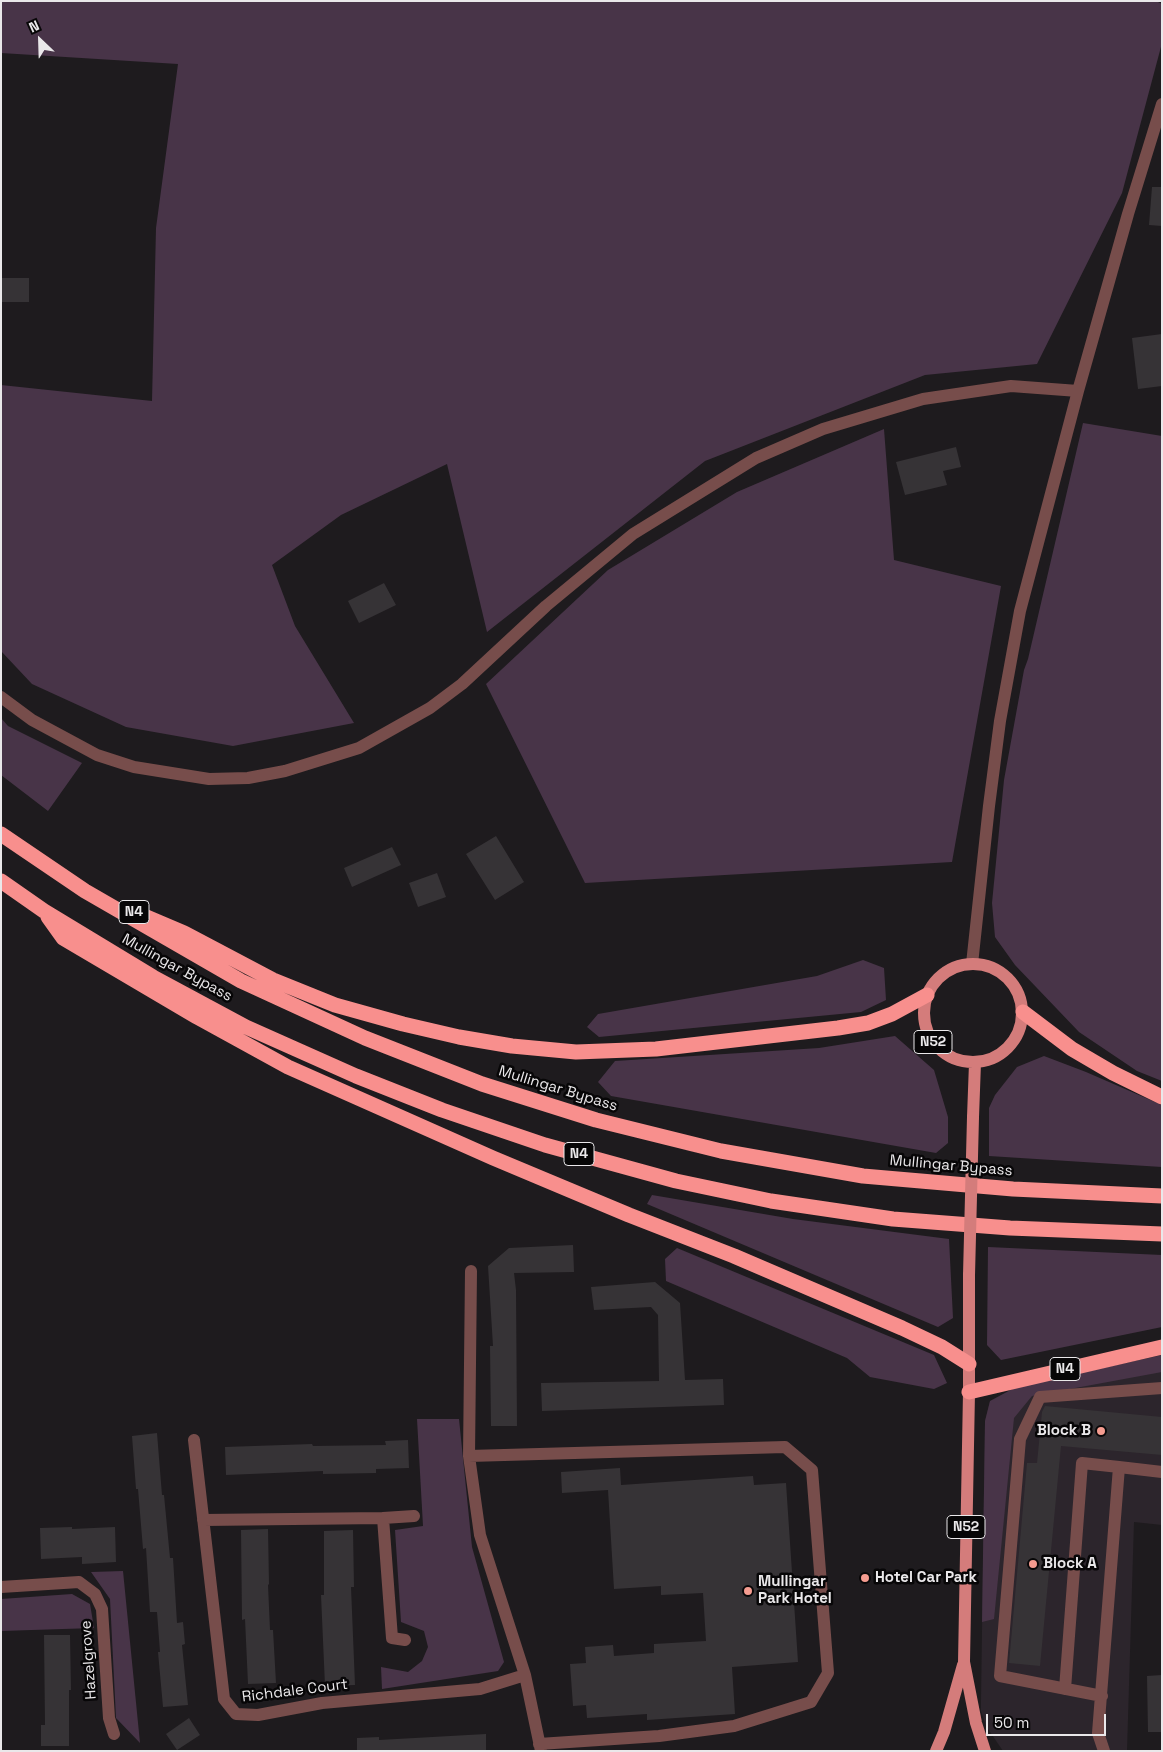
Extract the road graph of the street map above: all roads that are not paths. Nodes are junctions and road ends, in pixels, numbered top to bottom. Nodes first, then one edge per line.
1 (1162, 104) edge
2 (1078, 392) junction
3 (1, 696) edge
4 (1, 834) edge
5 (1, 881) edge
6 (85, 891) junction
7 (44, 911) junction
8 (972, 964) junction
9 (927, 995) junction
10 (1023, 1012) junction
11 (975, 1063) junction
12 (1162, 1097) edge
13 (1162, 1196) edge
14 (1162, 1234) edge
15 (471, 1271) dead end
16 (1162, 1347) edge
17 (969, 1364) junction
18 (1162, 1388) edge
19 (969, 1392) junction
20 (194, 1440) dead end
21 (469, 1456) junction
22 (1119, 1467) junction
23 (1162, 1472) edge
24 (414, 1516) dead end
25 (382, 1518) junction
26 (203, 1520) junction
27 (1, 1587) edge
28 (405, 1640) dead end
29 (964, 1662) junction
30 (525, 1675) junction
31 (1065, 1689) junction
32 (1102, 1696) junction
33 (114, 1734) dead end
34 (540, 1747) edge
35 (936, 1751) edge
36 (985, 1751) edge
37 (1104, 1751) edge

1 - 2 street
2 - 3 street
2 - 8 street
4 - 6 highway, Mullingar Bypass / N4
5 - 7 highway, Mullingar Bypass / N4
6 - 9 highway, N4
6 - 13 highway, Mullingar Bypass / N4
7 - 14 highway, Mullingar Bypass / N4
7 - 17 highway, N4
8 - 9 main road
8 - 10 main road
9 - 11 main road, N52
10 - 11 main road
10 - 12 highway
11 - 17 main road, N52, bridge
15 - 21 street
16 - 19 highway, N4
17 - 19 main road, N52
18 - 31 street
19 - 29 main road, N52
20 - 26 street, Richdale Court
21 - 30 street
21 - 34 street
22 - 23 street
22 - 31 street
22 - 32 street
24 - 25 street
25 - 26 street
25 - 28 street
26 - 30 street, Richdale Court
27 - 33 street, Hazelgrove
29 - 35 main road, N52
29 - 36 main road, N52
30 - 34 street
31 - 32 street
32 - 37 street

